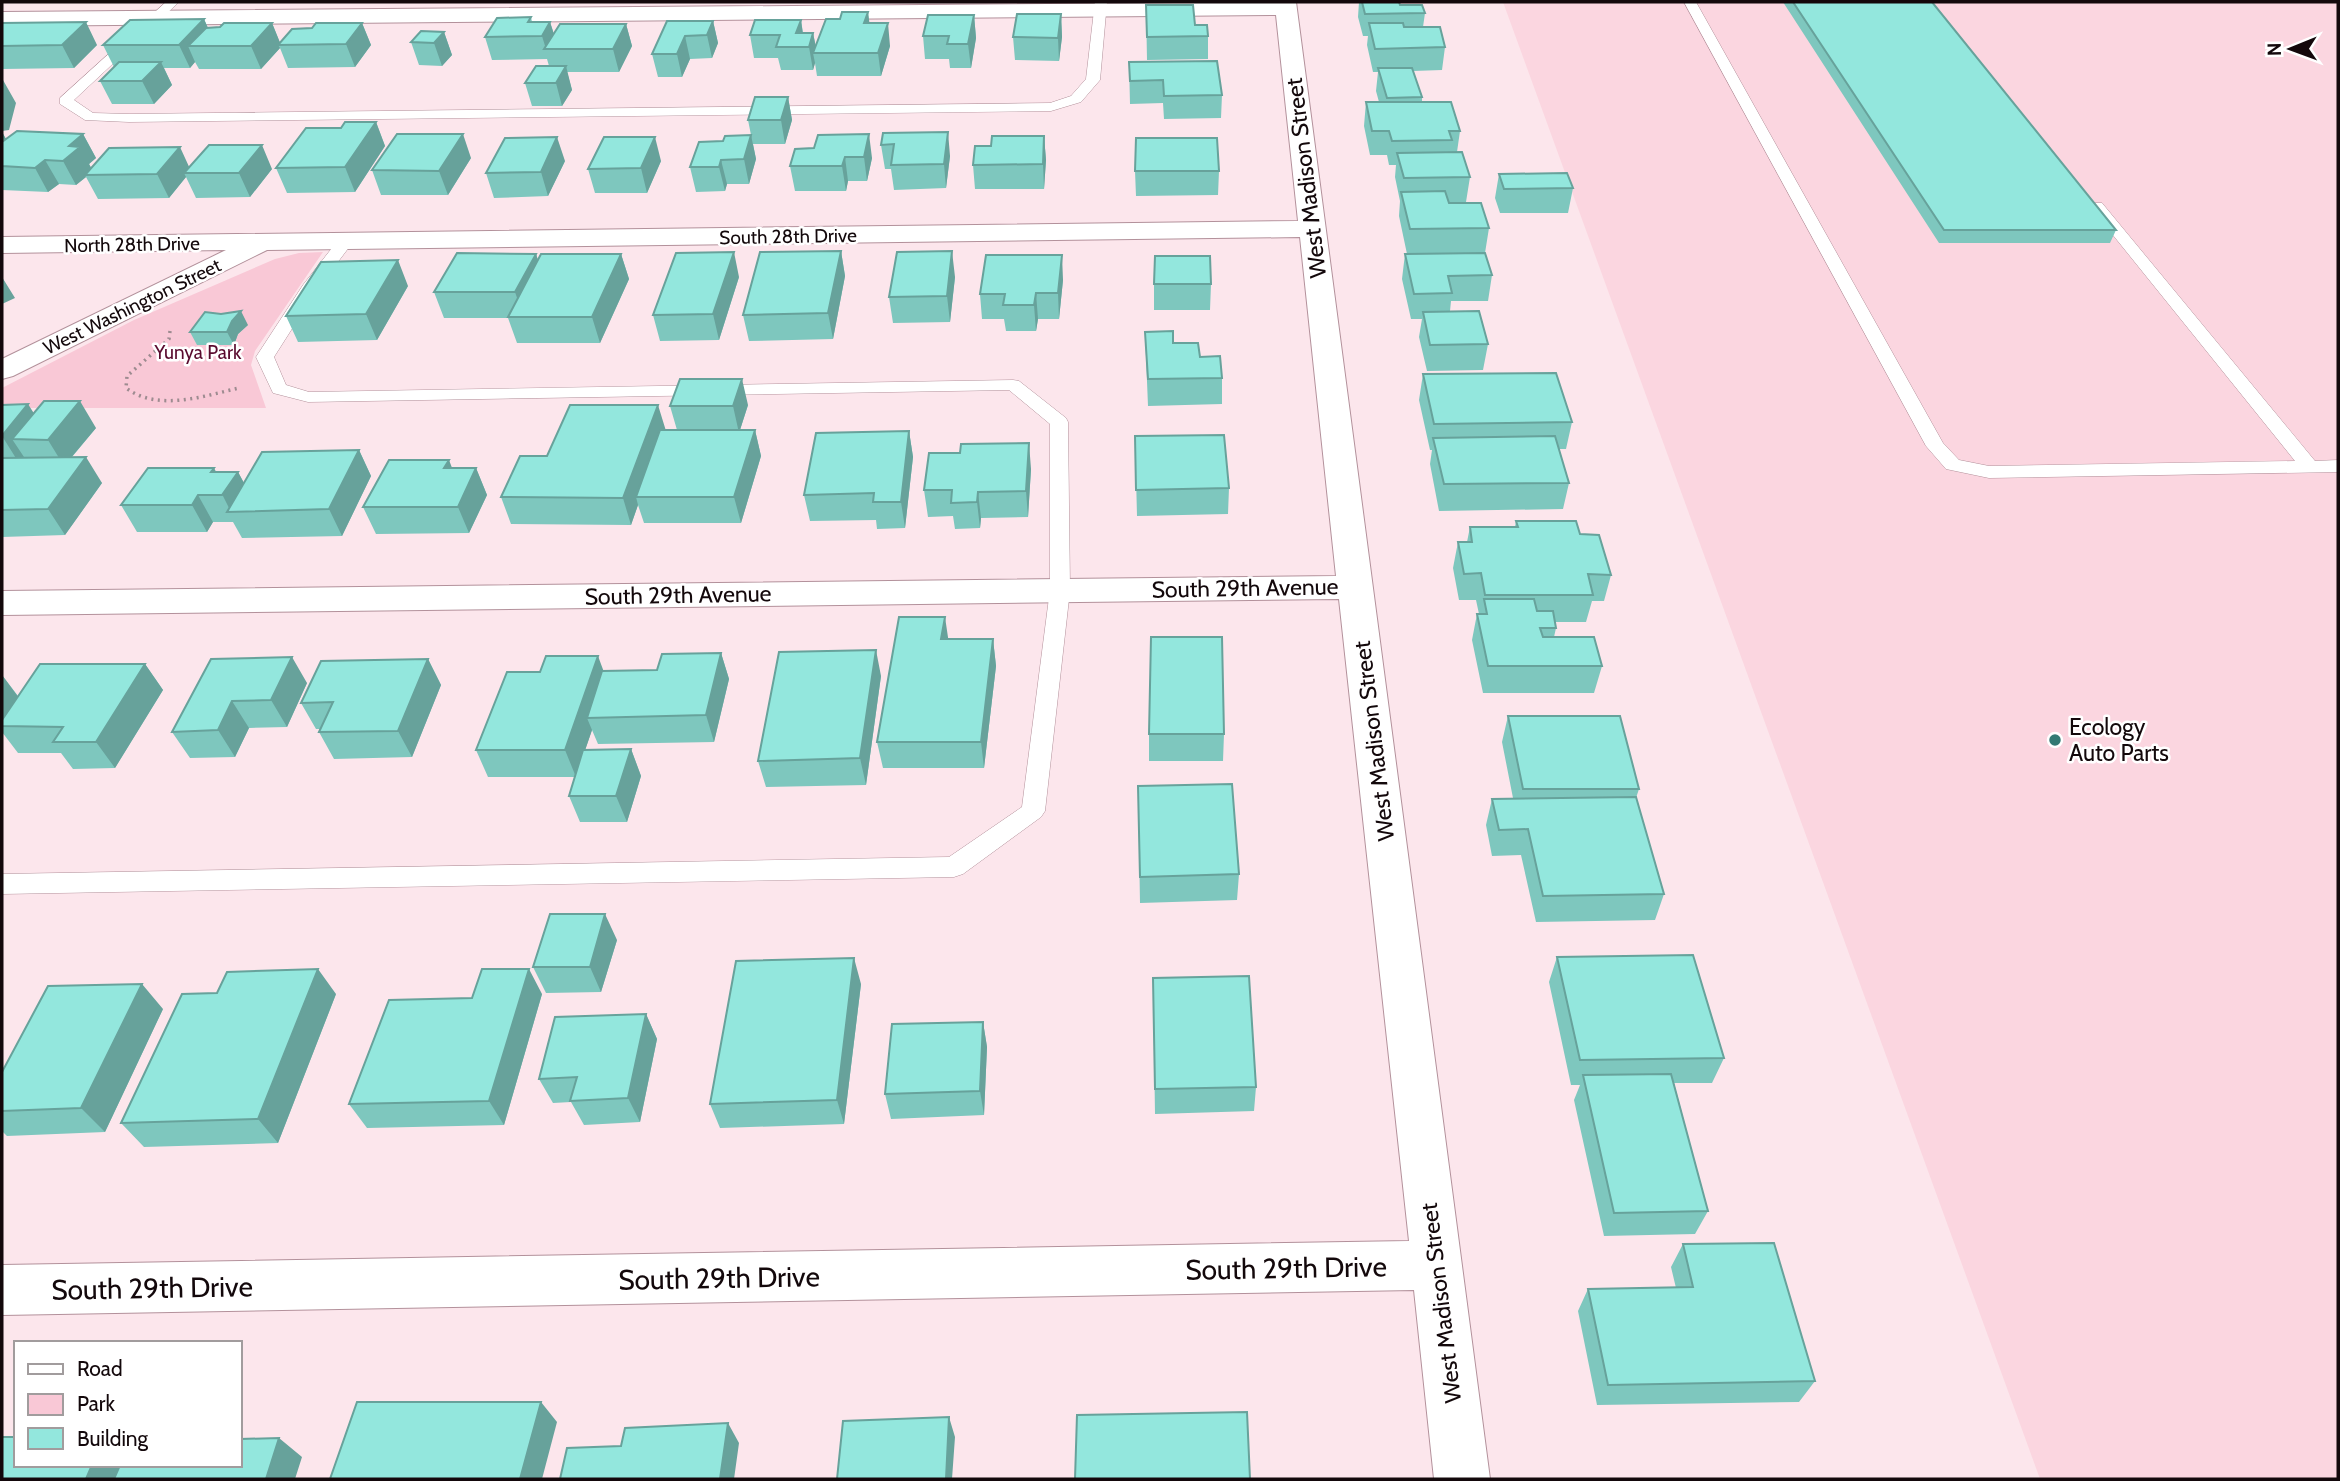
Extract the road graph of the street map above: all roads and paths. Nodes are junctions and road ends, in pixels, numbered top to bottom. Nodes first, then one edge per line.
1 (1690, 2) edge
2 (1101, 5) edge
3 (1286, 5) edge
4 (165, 9) edge
5 (2, 19) edge
6 (2088, 197) edge
7 (1312, 229) junction
8 (345, 242) junction
9 (263, 243) junction
10 (2, 245) edge
11 (170, 325) dead end
12 (2, 370) edge
13 (275, 380) junction
14 (2338, 466) edge
15 (2309, 467) junction
16 (1355, 587) junction
17 (1060, 590) junction
18 (2, 603) edge
19 (2, 884) edge
20 (1437, 1265) junction
21 (2, 1290) edge
22 (1462, 1479) edge

1 - 15 lane
2 - 3 street
2 - 4 street
2 - 4 lane
3 - 7 street, West Madison Street
4 - 5 street
6 - 15 lane
7 - 8 street, South 28th Drive
7 - 16 street, West Madison Street
8 - 9 street, South 28th Drive
8 - 13 lane
9 - 10 street, North 28th Drive
9 - 12 street, West Washington Street
11 - 13 path
13 - 17 lane
14 - 15 lane
16 - 17 street, South 29th Avenue
16 - 20 street, West Madison Street
17 - 18 street, South 29th Avenue
17 - 19 lane
20 - 21 street, South 29th Drive
20 - 22 street, West Madison Street

